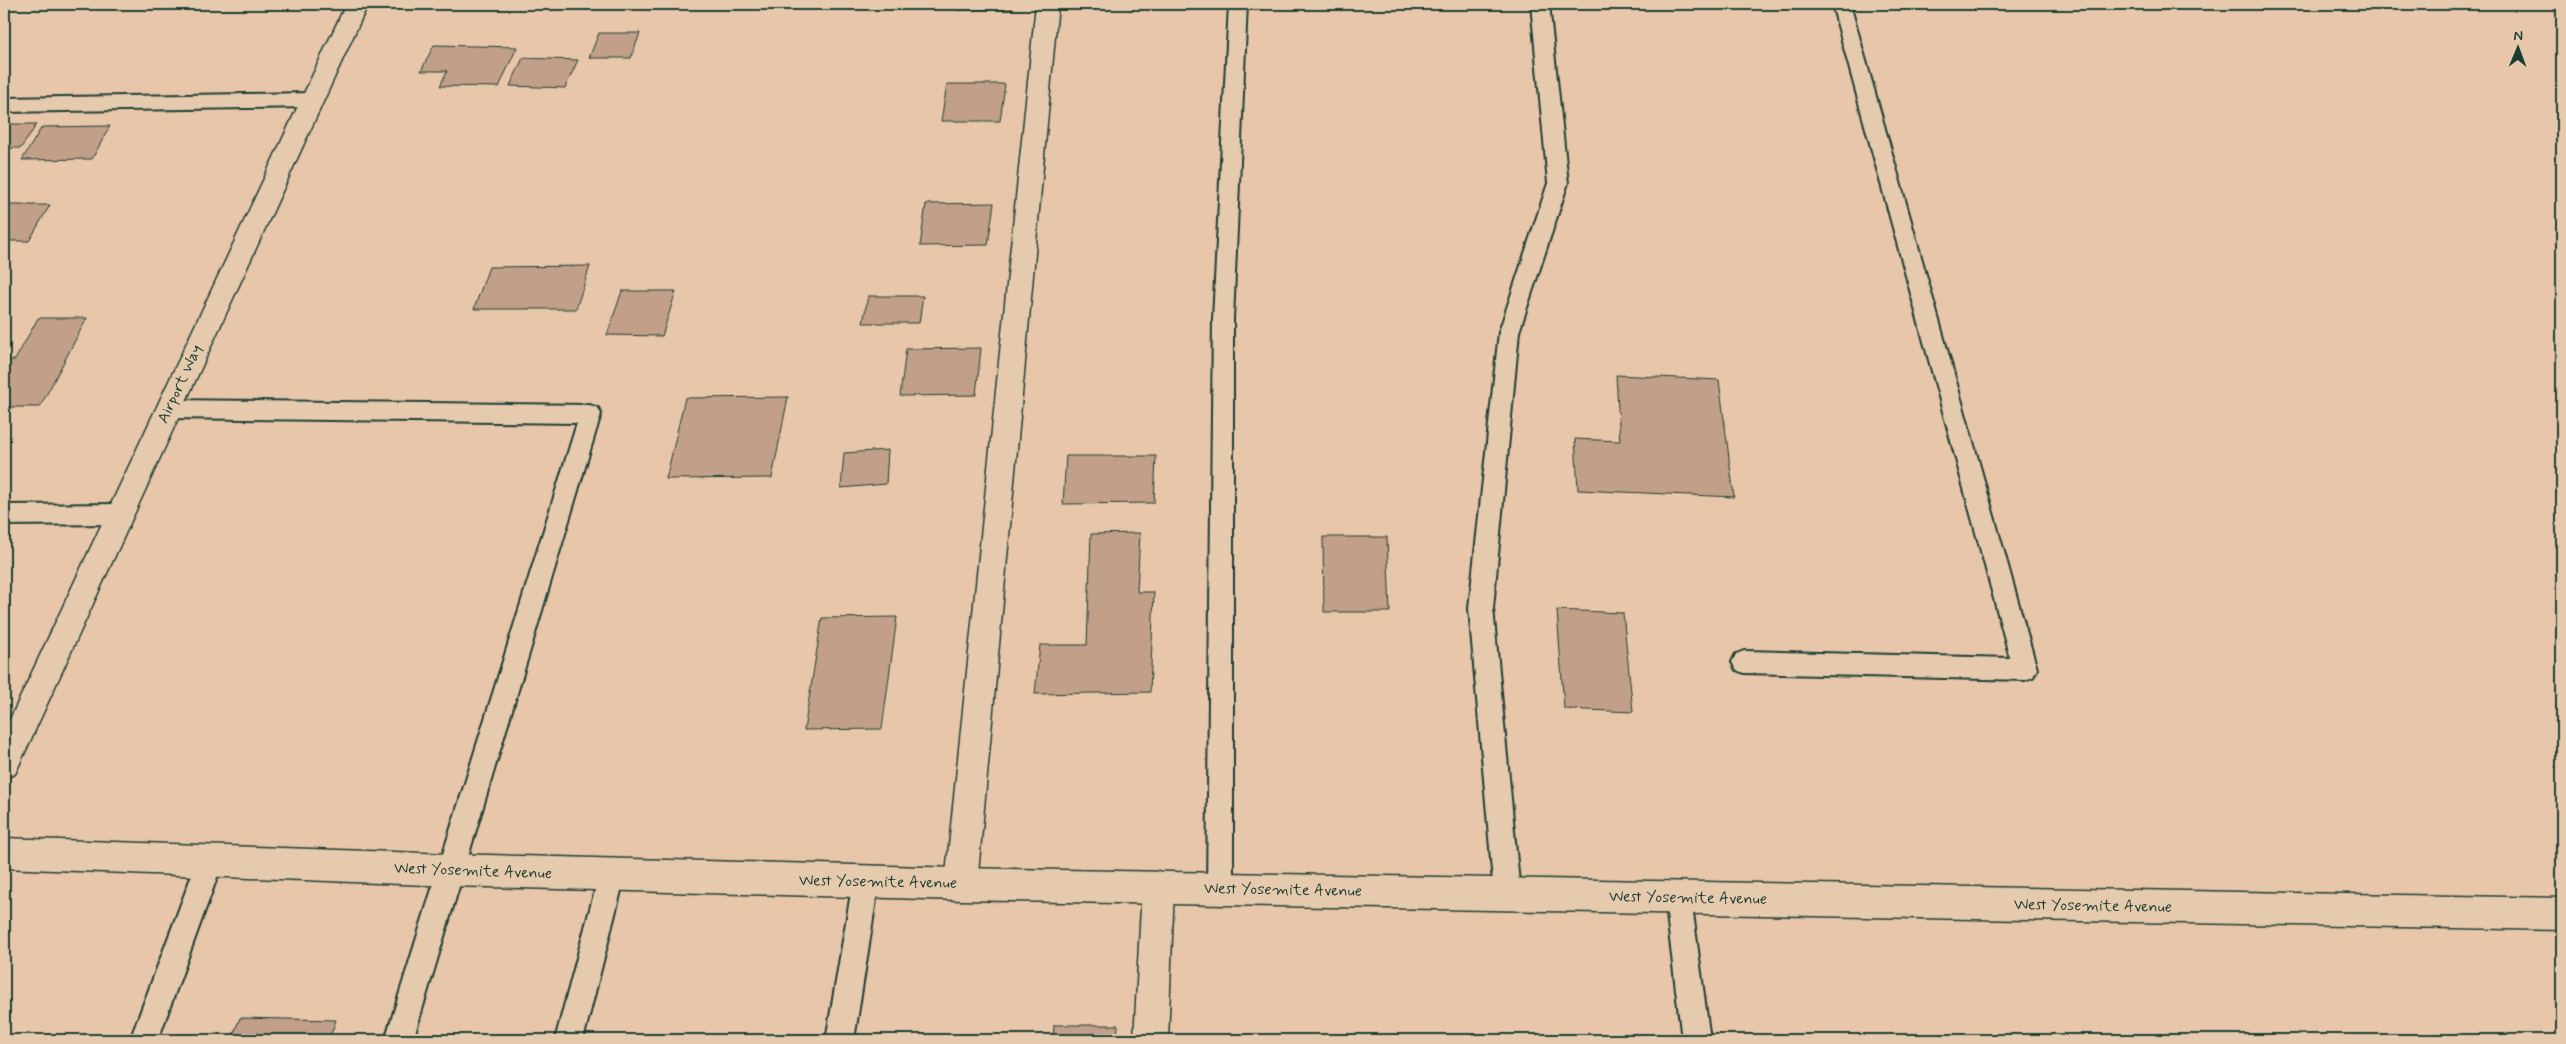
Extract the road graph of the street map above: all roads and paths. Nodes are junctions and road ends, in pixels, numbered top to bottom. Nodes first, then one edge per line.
1 (357, 4) edge
2 (1047, 4) edge
3 (1238, 4) edge
4 (1540, 4) edge
5 (1841, 4) edge
6 (312, 100) junction
7 (4, 105) edge
8 (168, 409) junction
9 (120, 514) junction
10 (4, 515) edge
11 (1744, 662) dead end
12 (4, 764) edge
13 (4, 853) edge
14 (210, 861) junction
15 (451, 870) junction
16 (612, 875) junction
17 (866, 881) junction
18 (961, 884) junction
19 (1158, 887) junction
20 (1220, 888) junction
21 (1507, 894) junction
22 (1678, 898) junction
23 (2562, 914) edge
24 (144, 1040) edge
25 (399, 1040) edge
26 (569, 1040) edge
27 (840, 1040) edge
28 (1152, 1040) edge
29 (1696, 1040) edge

1 - 6 main road, Airport Way
2 - 18 main road
3 - 20 lane
4 - 21 lane
5 - 11 lane
6 - 7 lane
6 - 8 main road, Airport Way
8 - 9 main road, Airport Way
8 - 15 lane
9 - 10 lane
9 - 12 main road, Airport Way
13 - 14 main road, West Yosemite Avenue
14 - 15 main road, West Yosemite Avenue
14 - 24 lane
15 - 16 main road, West Yosemite Avenue
15 - 25 lane
16 - 17 main road, West Yosemite Avenue
16 - 26 lane
17 - 18 main road, West Yosemite Avenue
17 - 27 lane
18 - 19 main road, West Yosemite Avenue
19 - 20 main road, West Yosemite Avenue
19 - 28 main road
20 - 21 main road, West Yosemite Avenue
21 - 22 main road, West Yosemite Avenue
22 - 23 main road, West Yosemite Avenue
22 - 29 lane

